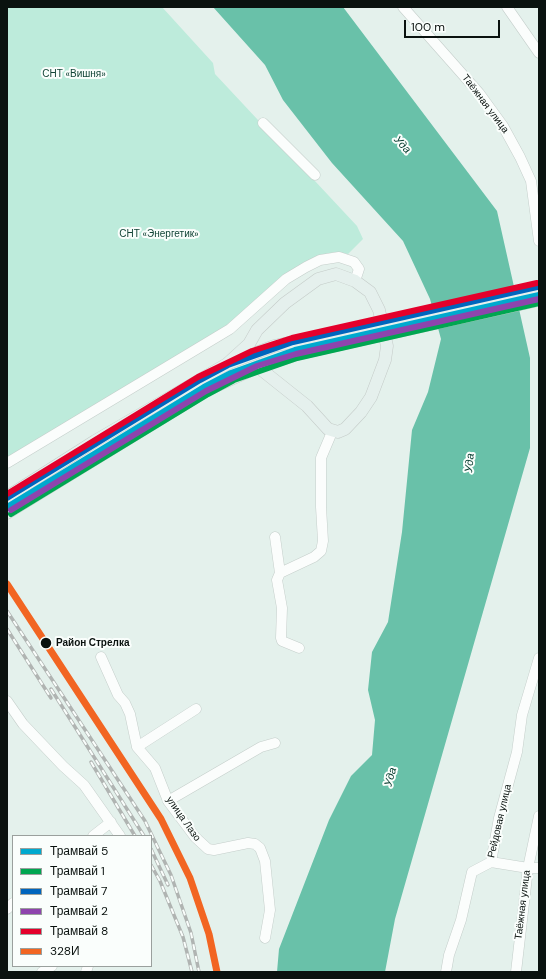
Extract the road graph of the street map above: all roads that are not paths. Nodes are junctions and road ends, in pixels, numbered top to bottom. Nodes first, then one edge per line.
1 (403, 7) edge
2 (507, 7) edge
3 (539, 53) edge
4 (263, 123) dead end
5 (315, 175) dead end
6 (539, 241) edge
7 (355, 280) junction
8 (539, 287) edge
9 (539, 300) edge
10 (257, 330) junction
11 (274, 346) junction
12 (227, 364) junction
13 (258, 367) junction
14 (332, 432) junction
15 (7, 463) edge
16 (7, 497) edge
17 (7, 513) edge
18 (275, 537) dead end
19 (280, 573) junction
20 (299, 648) dead end
21 (101, 657) dead end
22 (539, 658) edge
23 (7, 701) edge
24 (196, 709) dead end
25 (275, 743) dead end
26 (137, 747) junction
27 (168, 801) junction
28 (539, 816) edge
29 (111, 822) junction
30 (94, 835) edge
31 (119, 835) edge
32 (491, 862) junction
33 (528, 868) junction
34 (539, 868) edge
35 (265, 938) dead end
36 (446, 972) edge
37 (516, 972) edge

1 - 6 street, Таёжная улица
2 - 3 street
4 - 5 street
7 - 10 main road
7 - 14 main road
7 - 15 street
8 - 11 main road, bridge
9 - 13 main road, bridge
10 - 11 main road
10 - 12 main road
11 - 12 main road
12 - 16 main road
13 - 14 main road
13 - 17 main road
14 - 19 street
18 - 19 street
19 - 20 street
21 - 26 street
22 - 32 street, Рейдовая улица
23 - 29 street
24 - 26 street
25 - 27 street
26 - 27 street, улица Лазо
27 - 35 street, улица Лазо
28 - 33 street, Таёжная улица
29 - 30 street
29 - 31 street
32 - 33 street
32 - 36 street, Рейдовая улица
33 - 34 street
33 - 37 street, Таёжная улица

